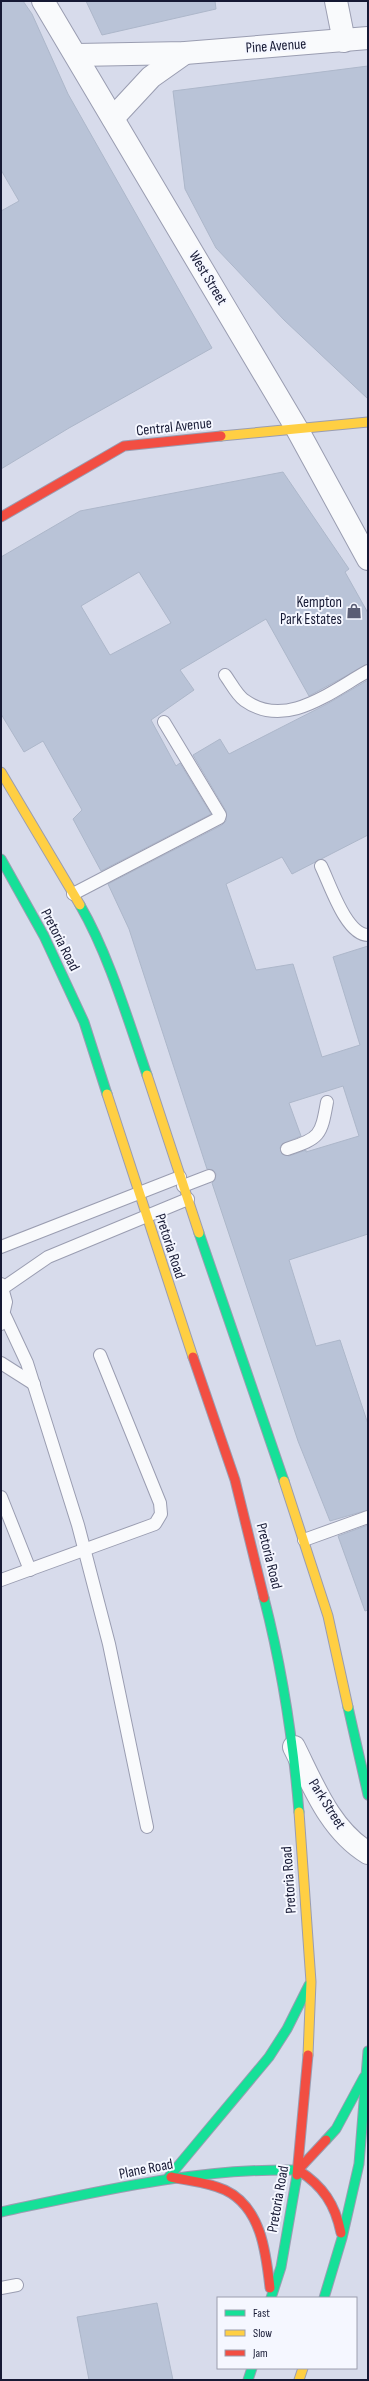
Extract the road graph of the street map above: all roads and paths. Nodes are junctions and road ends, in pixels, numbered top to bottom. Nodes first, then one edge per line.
1 (43, 1) edge
2 (336, 1) edge
3 (368, 38) edge
4 (344, 41) junction
5 (185, 53) junction
6 (77, 55) junction
7 (113, 118) junction
8 (368, 422) edge
9 (297, 429) junction
10 (1, 517) edge
11 (368, 559) edge
12 (368, 671) edge
13 (225, 675) dead end
14 (164, 722) dead end
15 (1, 772) edge
16 (1, 859) edge
17 (321, 866) dead end
18 (73, 894) junction
19 (368, 934) edge
20 (326, 1102) dead end
21 (287, 1149) dead end
22 (209, 1176) dead end
23 (181, 1181) junction
24 (138, 1194) junction
25 (188, 1199) junction
26 (146, 1218) junction
27 (1, 1247) edge
28 (2, 1286) edge
29 (3, 1320) edge
30 (100, 1355) dead end
31 (1, 1363) edge
32 (34, 1384) junction
33 (1, 1497) edge
34 (368, 1517) edge
35 (304, 1540) junction
36 (85, 1550) junction
37 (30, 1570) junction
38 (1, 1580) edge
39 (294, 1748) junction
40 (361, 1756) junction
41 (368, 1770) edge
42 (368, 1795) edge
43 (147, 1827) dead end
44 (368, 1853) edge
45 (311, 1982) junction
46 (368, 2051) edge
47 (367, 2071) edge
48 (298, 2170) junction
49 (169, 2178) junction
50 (1, 2212) edge
51 (342, 2238) junction
52 (17, 2285) dead end
53 (1, 2288) edge
54 (271, 2296) edge
55 (324, 2297) edge
56 (252, 2369) edge
57 (303, 2369) edge
58 (248, 2380) edge
59 (299, 2380) edge

1 - 6 street, West Street
2 - 4 street
3 - 4 street, Pine Avenue
4 - 5 street, Pine Avenue
5 - 6 street, Pine Avenue
5 - 7 street
6 - 7 street, West Street
7 - 9 street, West Street
8 - 9 main road, Central Avenue
9 - 10 main road, Central Avenue
9 - 11 street, West Street
12 - 13 lane
14 - 18 lane
15 - 18 main road, Pretoria Road
16 - 24 main road, Pretoria Road
17 - 19 lane
18 - 23 main road, Pretoria Road
20 - 21 lane
22 - 23 lane
23 - 24 lane
23 - 25 main road, Pretoria Road
24 - 26 main road, Pretoria Road
24 - 27 lane
25 - 26 lane
25 - 35 main road, Pretoria Road
26 - 28 lane
26 - 39 main road, Pretoria Road
28 - 29 lane
29 - 32 lane
30 - 36 lane
31 - 32 lane
32 - 36 lane
33 - 37 lane
34 - 35 lane
35 - 40 main road, Pretoria Road
36 - 37 lane
36 - 43 lane
37 - 38 lane
39 - 44 street, Park Street
39 - 45 main road, Pretoria Road
40 - 41 main road
40 - 42 main road, Pretoria Road
45 - 48 main road, Pretoria Road
45 - 49 main road
46 - 47 main road
47 - 48 main road
47 - 51 main road
48 - 49 main road, Plane Road
48 - 51 main road
48 - 54 main road, Pretoria Road
49 - 50 main road, Plane Road
49 - 54 main road
51 - 55 main road
52 - 53 lane
56 - 58 main road
57 - 59 main road

